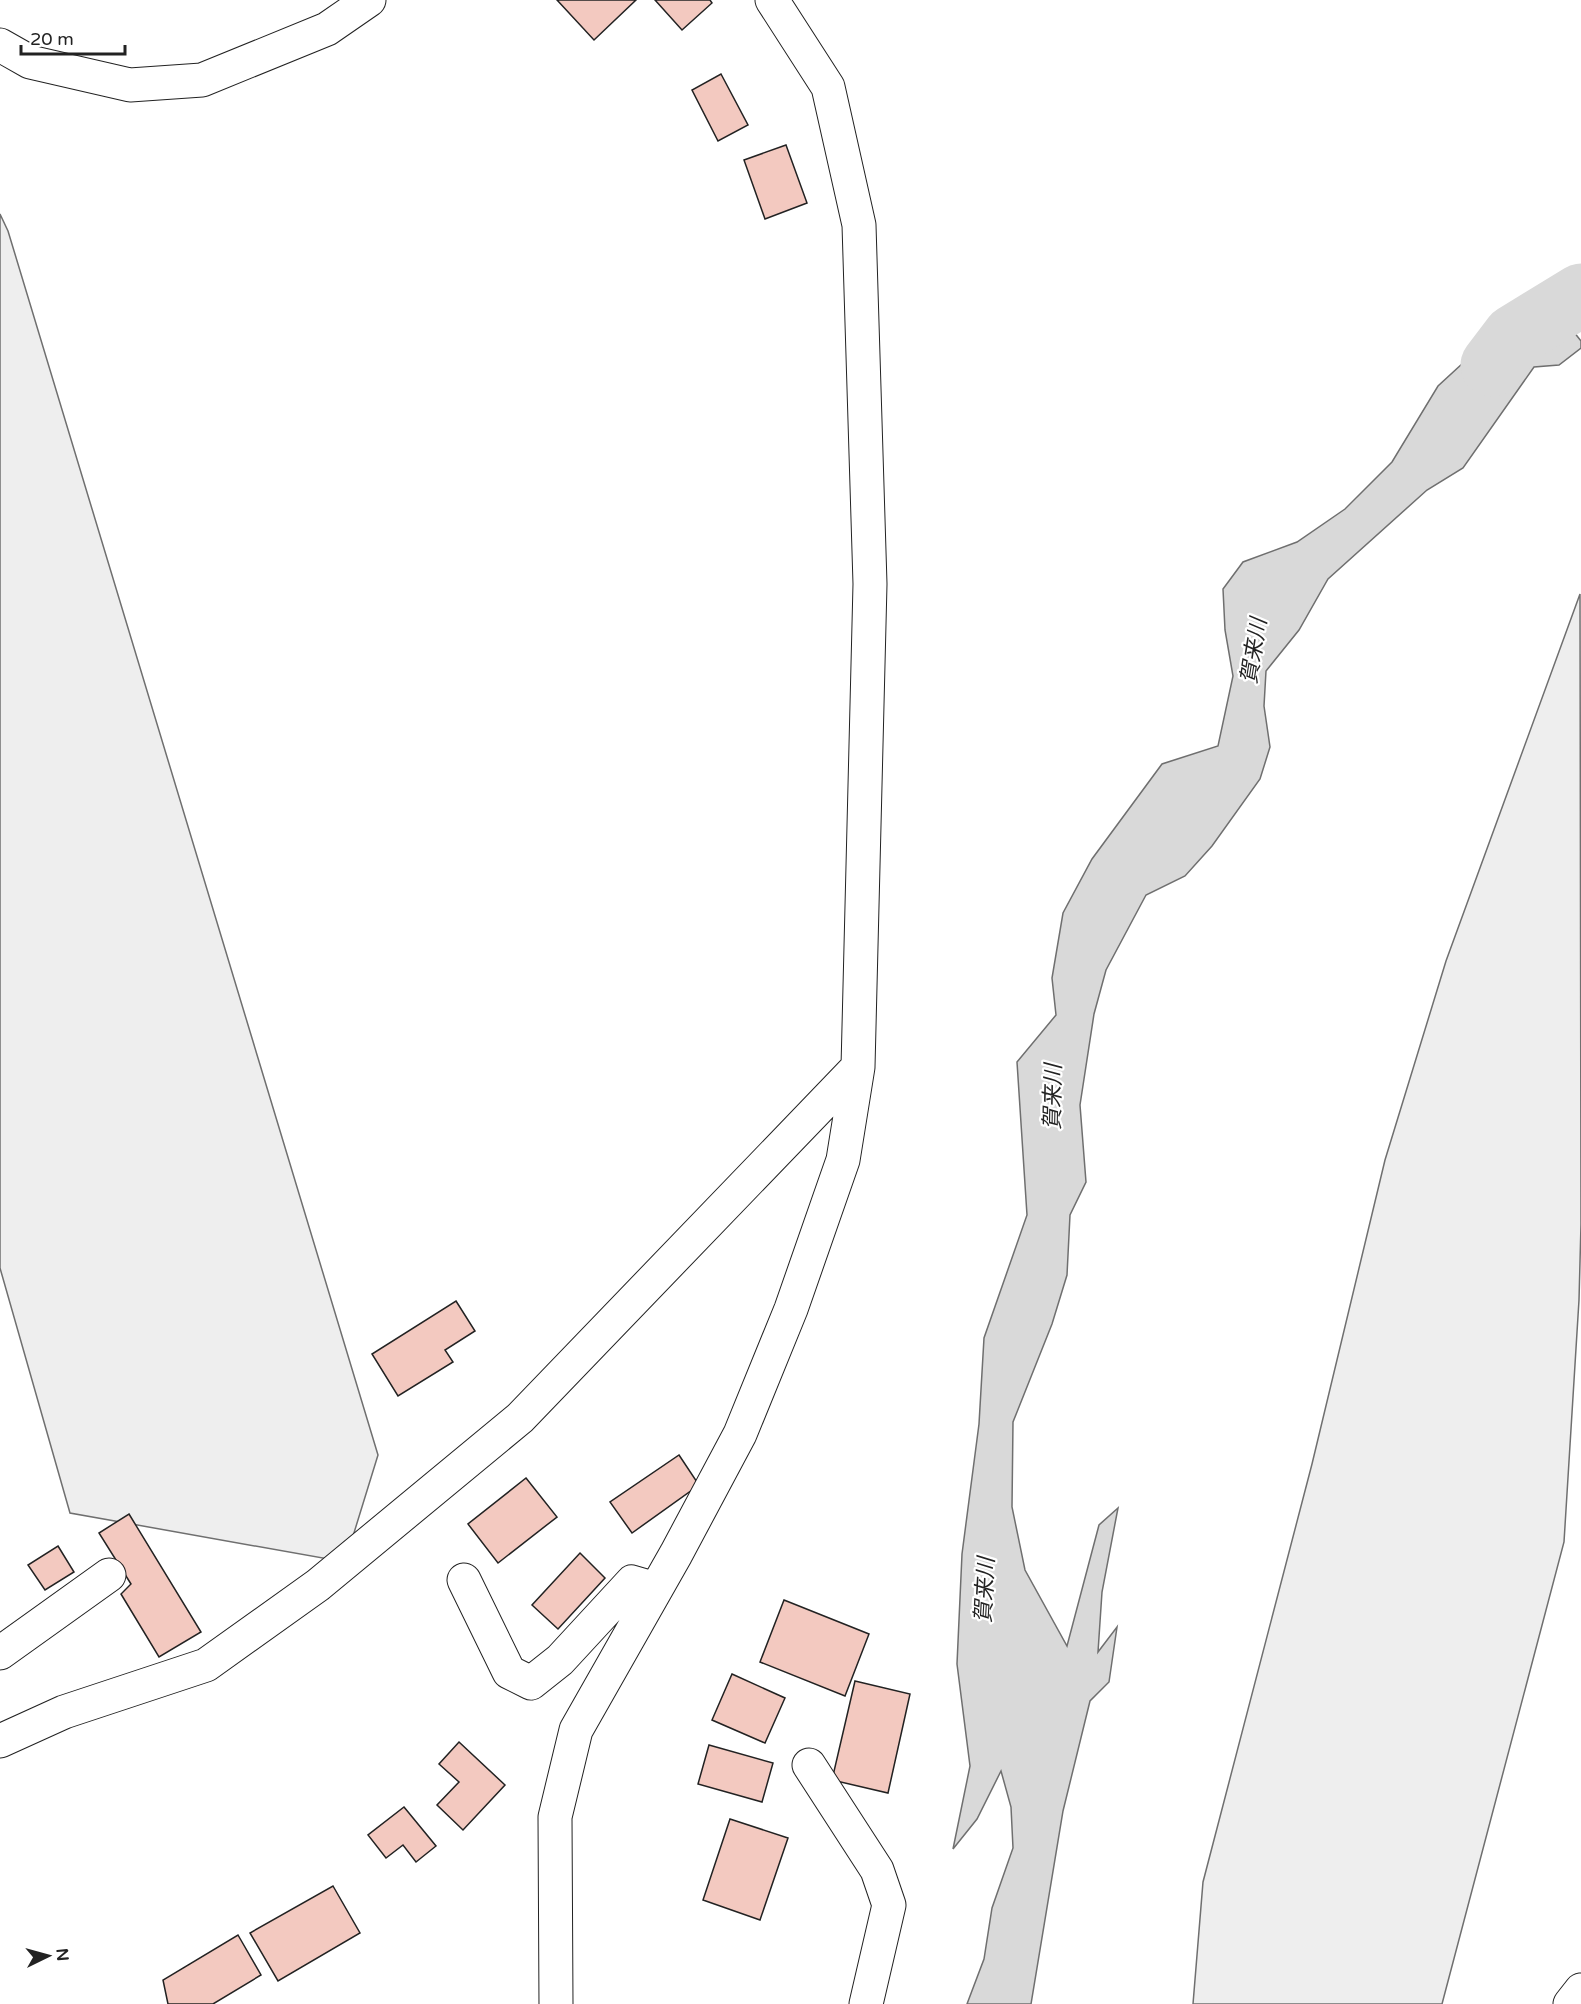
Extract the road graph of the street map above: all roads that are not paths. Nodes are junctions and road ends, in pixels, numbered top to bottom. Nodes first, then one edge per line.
1 (369, 0) edge
2 (772, 0) edge
3 (0, 45) edge
4 (858, 1067) junction
5 (109, 1575) dead end
6 (464, 1580) dead end
7 (656, 1589) junction
8 (0, 1653) edge
9 (0, 1741) edge
10 (809, 1765) dead end
11 (1581, 1990) edge
12 (556, 2004) edge
13 (867, 2004) edge
14 (1570, 2004) edge

1 - 3 street
2 - 4 street
4 - 7 street
4 - 9 street
5 - 8 street
6 - 7 street
7 - 12 street
10 - 13 street
11 - 14 street

